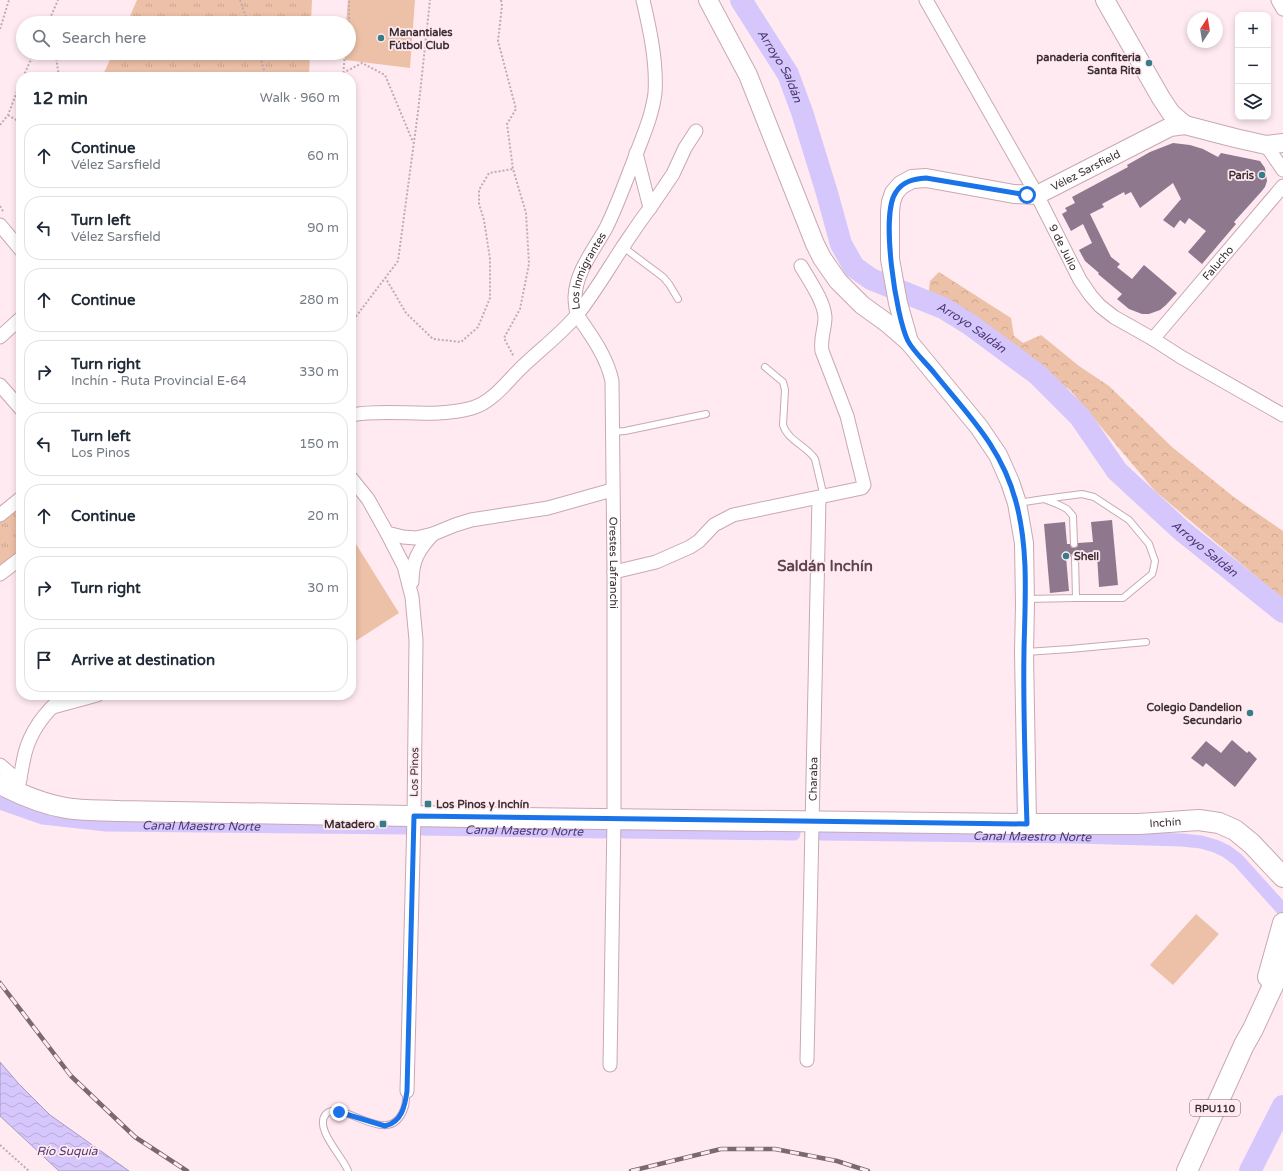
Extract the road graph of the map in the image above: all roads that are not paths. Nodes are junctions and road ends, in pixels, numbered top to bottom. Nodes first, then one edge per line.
1 (643, 0) edge
2 (708, 0) edge
3 (926, 0) edge
4 (1105, 0) edge
5 (1278, 0) edge
6 (1283, 9) edge
7 (1175, 122) junction
8 (696, 131) dead end
9 (1275, 144) edge
10 (636, 154) junction
11 (1283, 170) edge
12 (1283, 186) edge
13 (1037, 195) junction
14 (650, 208) junction
15 (0, 225) edge
16 (16, 244) edge
17 (623, 247) junction
18 (801, 266) dead end
19 (678, 299) dead end
20 (898, 306) junction
21 (577, 315) junction
22 (876, 315) junction
23 (16, 323) edge
24 (0, 337) edge
25 (1153, 339) junction
26 (908, 342) junction
27 (765, 367) dead end
28 (0, 385) edge
29 (16, 403) edge
30 (356, 414) edge
31 (706, 414) dead end
32 (1283, 415) edge
33 (612, 432) junction
34 (356, 484) edge
35 (612, 490) junction
36 (822, 498) junction
37 (1044, 499) junction
38 (16, 502) edge
39 (1017, 503) junction
40 (0, 515) edge
41 (388, 533) junction
42 (433, 534) junction
43 (1074, 544) dead end
44 (1075, 556) dead end
45 (16, 562) edge
46 (614, 572) junction
47 (0, 574) edge
48 (412, 597) junction
49 (1076, 598) junction
50 (1025, 599) junction
51 (1146, 642) dead end
52 (1024, 652) junction
53 (59, 700) edge
54 (79, 700) edge
55 (50, 708) junction
56 (0, 765) edge
57 (12, 785) edge
58 (414, 816) junction
59 (614, 819) junction
60 (813, 821) junction
61 (1027, 824) junction
62 (1283, 877) edge
63 (1283, 924) edge
64 (1283, 964) edge
65 (1244, 1045) junction
66 (808, 1060) dead end
67 (610, 1065) dead end
68 (407, 1091) joint
69 (348, 1171) edge
70 (1187, 1171) edge

1 - 10 street, Los Inmigrantes
2 - 22 main road
3 - 13 street, 9 de Julio
4 - 7 main road
5 - 6 street
7 - 9 main road
7 - 13 main road, Vélez Sarsfield
8 - 14 street
9 - 11 street
10 - 14 street
10 - 21 street, Los Inmigrantes
12 - 25 street, Falucho
13 - 20 main road, Vélez Sarsfield
13 - 25 street, 9 de Julio
14 - 17 street
15 - 16 street
17 - 19 lane
17 - 21 street
18 - 36 street
20 - 22 main road
20 - 26 main road, Vélez Sarsfield
21 - 30 street, Los Inmigrantes
21 - 33 street, Orestes Lafranchi
22 - 26 main road
23 - 24 street
25 - 32 street, 9 de Julio
26 - 39 main road
27 - 36 lane
28 - 29 street
31 - 33 lane
33 - 35 street, Orestes Lafranchi
34 - 41 street, Los Pinos
35 - 42 street
35 - 46 street, Orestes Lafranchi
36 - 46 street
36 - 60 street, Charaba
37 - 39 lane
37 - 43 lane
37 - 49 lane
38 - 40 street
39 - 50 main road
41 - 42 street
41 - 48 street, Los Pinos
42 - 48 street, Los Pinos
44 - 49 lane
45 - 47 street
46 - 59 street, Orestes Lafranchi
48 - 58 street, Los Pinos
49 - 50 lane
50 - 52 main road
51 - 52 lane
52 - 61 main road
53 - 55 street
54 - 55 street
55 - 57 street
56 - 57 street
57 - 58 main road, Inchín
58 - 59 main road, Inchín
58 - 68 street, Los Pinos
59 - 60 main road, Inchín
59 - 67 street, Orestes Lafranchi
60 - 61 main road, Inchín
60 - 66 street, Charaba
61 - 62 main road, Inchín
63 - 65 main road, RPU110
64 - 65 main road, RPU110
65 - 70 main road, RPU110
68 - 69 lane

